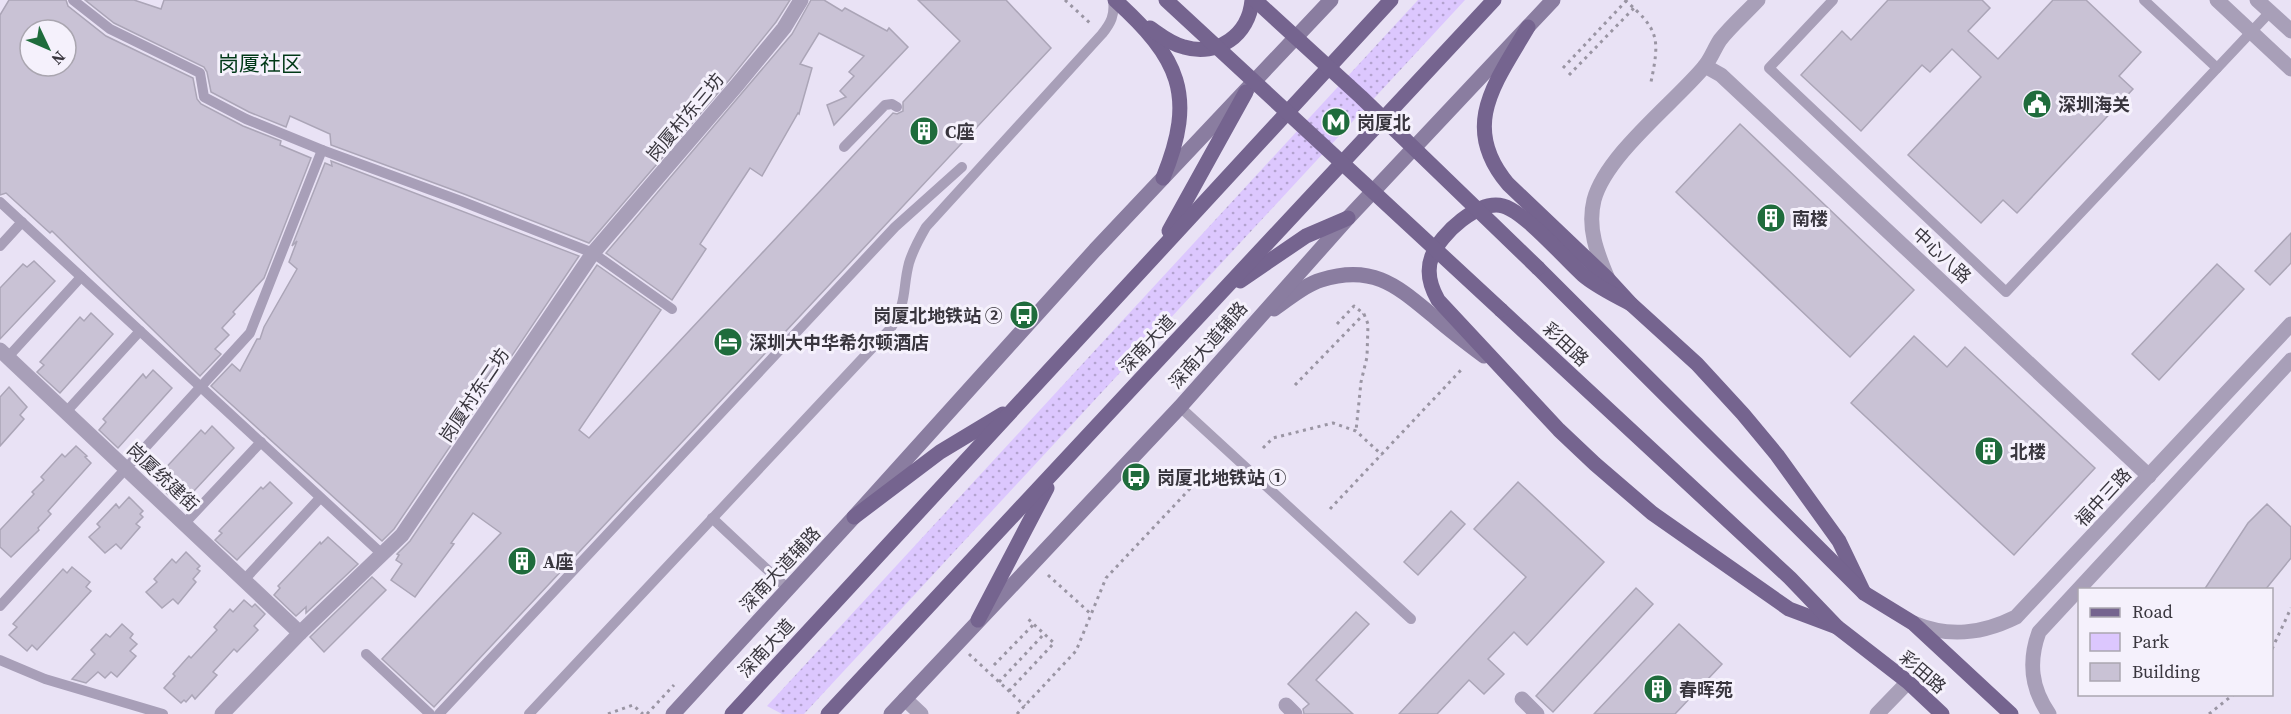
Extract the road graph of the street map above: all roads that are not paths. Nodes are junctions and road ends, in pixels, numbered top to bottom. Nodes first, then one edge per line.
1 (74, 0) edge
2 (801, 0) edge
3 (1114, 0) edge
4 (1166, 0) edge
5 (1254, 0) edge
6 (1330, 0) edge
7 (1391, 0) edge
8 (1494, 0) edge
9 (1553, 0) edge
10 (1758, 0) edge
11 (1833, 0) edge
12 (2144, 0) edge
13 (2217, 0) edge
14 (2257, 0) edge
15 (2270, 12) junction
16 (1135, 18) junction
17 (1528, 27) junction
18 (2251, 32) junction
19 (2291, 32) edge
20 (1705, 66) junction
21 (2217, 68) junction
22 (2291, 69) edge
23 (1246, 92) junction
24 (897, 107) dead end
25 (844, 147) dead end
26 (322, 150) junction
27 (962, 167) dead end
28 (1163, 178) junction
29 (0, 202) edge
30 (1348, 218) junction
31 (22, 222) junction
32 (0, 246) edge
33 (593, 253) junction
34 (1150, 262) junction
35 (81, 277) junction
36 (1608, 279) junction
37 (1222, 292) junction
38 (1631, 304) junction
39 (672, 309) dead end
40 (2291, 324) edge
41 (140, 331) junction
42 (1238, 340) junction
43 (4, 353) edge
44 (2291, 360) edge
45 (1509, 376) junction
46 (201, 387) junction
47 (1018, 405) junction
48 (1180, 407) junction
49 (66, 412) junction
50 (261, 442) junction
51 (126, 469) junction
52 (1057, 469) junction
53 (2149, 476) junction
54 (320, 498) junction
55 (854, 517) junction
56 (712, 518) junction
57 (184, 524) junction
58 (382, 554) junction
59 (244, 580) junction
60 (2080, 588) edge
61 (788, 589) junction
62 (2078, 590) edge
63 (1864, 593) junction
64 (0, 606) edge
65 (1411, 619) dead end
66 (978, 620) junction
67 (1913, 623) junction
68 (1837, 627) junction
69 (300, 633) junction
70 (366, 654) dead end
71 (0, 660) edge
72 (1908, 682) junction
73 (905, 699) junction
74 (1522, 699) dead end
75 (163, 714) edge
76 (222, 714) edge
77 (430, 714) edge
78 (439, 714) edge
79 (529, 714) edge
80 (673, 714) edge
81 (732, 714) edge
82 (828, 714) edge
83 (891, 714) edge
84 (921, 714) edge
85 (1537, 714) edge
86 (1877, 714) edge
87 (1942, 714) edge
88 (2011, 714) edge
89 (2049, 714) edge

1 - 26 lane
2 - 33 street, 岗厦村东三坊
3 - 16 main road
3 - 56 lane
4 - 68 main road, 彩田路, bridge
5 - 16 main road
5 - 63 main road, 彩田路, bridge
6 - 23 main road, 深南大道辅路
7 - 34 main road, 深南大道
8 - 37 main road, 深南大道
9 - 17 main road, 深南大道辅路
10 - 20 street
11 - 21 lane
12 - 21 lane
13 - 18 street
14 - 15 street
15 - 18 lane
15 - 19 street
16 - 28 main road
17 - 30 main road, 深南大道辅路
17 - 36 main road
18 - 21 lane
18 - 22 street
20 - 36 street
20 - 53 street, 中心八路
23 - 28 main road, 深南大道辅路
23 - 34 main road
24 - 25 lane
26 - 33 lane
26 - 46 lane
27 - 78 lane
28 - 55 main road, 深南大道辅路
29 - 31 lane
30 - 37 main road
30 - 42 main road, 深南大道辅路
31 - 32 lane
31 - 35 lane
33 - 39 lane
33 - 58 street, 岗厦村东二坊
34 - 47 main road, 深南大道
35 - 41 lane
35 - 43 lane
36 - 38 main road
37 - 52 main road, 深南大道
38 - 45 main road
38 - 63 main road
40 - 53 street, 福中三路
41 - 46 lane
41 - 49 lane
42 - 45 main road
42 - 48 main road, 深南大道辅路
43 - 49 street, 岗厦统建街
44 - 60 street
45 - 68 main road
46 - 50 lane
46 - 51 lane
47 - 55 main road
47 - 81 main road, 深南大道
48 - 65 lane
48 - 66 main road, 深南大道辅路
49 - 51 street, 岗厦统建街
50 - 54 lane
50 - 57 lane
51 - 57 street, 岗厦统建街
51 - 64 lane
52 - 66 main road
52 - 82 main road, 深南大道
53 - 67 street, 福中三路
54 - 58 lane
54 - 59 lane
55 - 61 main road, 深南大道辅路
56 - 61 lane
56 - 79 lane
57 - 59 street, 岗厦统建街
58 - 69 street, 岗厦村东二坊
59 - 69 street, 岗厦统建街
61 - 80 main road, 深南大道辅路
62 - 89 street
63 - 67 main road, 彩田路
66 - 73 main road, 深南大道辅路
67 - 88 main road, 彩田路
68 - 72 main road, 彩田路
69 - 76 street, 岗厦村东二坊
70 - 77 lane
71 - 75 lane
72 - 86 street
72 - 87 main road, 彩田路
73 - 83 main road, 深南大道辅路
73 - 84 street
74 - 85 street

